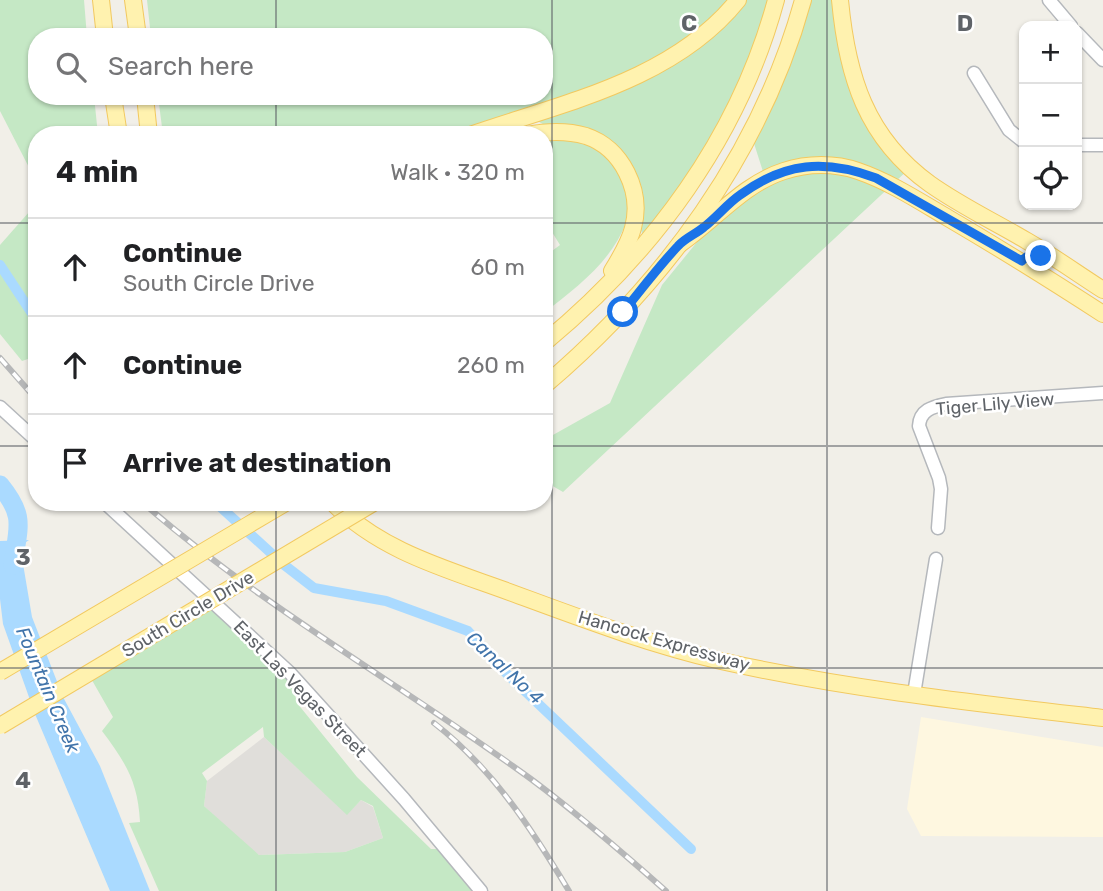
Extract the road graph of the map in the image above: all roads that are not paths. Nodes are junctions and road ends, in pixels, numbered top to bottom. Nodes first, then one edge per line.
1 (101, 0) edge
2 (133, 0) edge
3 (738, 0) edge
4 (776, 0) edge
5 (803, 0) edge
6 (840, 0) edge
7 (1049, 0) edge
8 (1067, 21) edge
9 (104, 28) edge
10 (137, 28) edge
11 (1082, 38) edge
12 (1103, 60) edge
13 (974, 74) dead end
14 (114, 105) edge
15 (146, 105) edge
16 (118, 126) edge
17 (148, 126) edge
18 (496, 126) edge
19 (553, 131) edge
20 (1019, 138) edge
21 (1082, 145) edge
22 (1103, 145) edge
23 (680, 244) junction
24 (1022, 261) junction
25 (1060, 262) junction
26 (1103, 290) edge
27 (596, 297) junction
28 (1103, 314) edge
29 (553, 335) edge
30 (553, 378) edge
31 (1103, 393) edge
32 (0, 407) edge
33 (28, 433) edge
34 (114, 511) edge
35 (272, 511) edge
36 (341, 511) edge
37 (360, 511) edge
38 (938, 528) dead end
39 (936, 559) dead end
40 (0, 673) edge
41 (914, 694) junction
42 (1103, 718) edge
43 (0, 726) edge
44 (481, 891) edge

1 - 9 main road
2 - 10 main road
3 - 18 main road
4 - 27 main road
5 - 23 main road
6 - 25 main road
7 - 8 street
11 - 12 street
13 - 20 street
14 - 16 main road
15 - 17 main road
19 - 27 main road
21 - 22 street
23 - 24 main road
23 - 30 main road
24 - 25 main road
24 - 28 main road
25 - 26 main road
27 - 29 main road
31 - 38 street, Tiger Lily View
32 - 33 street
34 - 44 street, East Las Vegas Street
35 - 40 main road, bridge
36 - 41 main road, Hancock Expressway
37 - 43 main road, South Circle Drive, bridge
39 - 41 street
41 - 42 main road, Hancock Expressway

